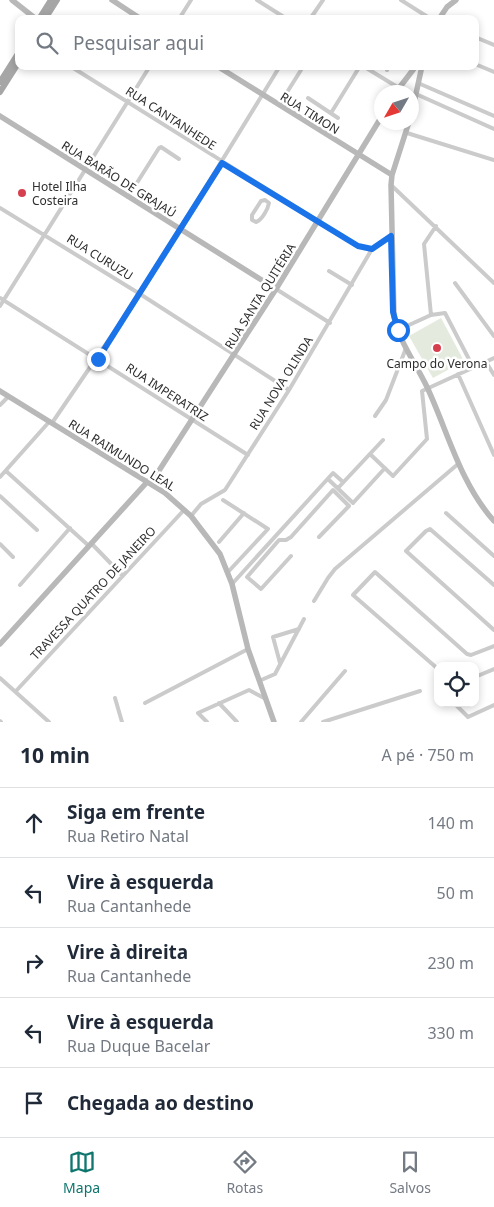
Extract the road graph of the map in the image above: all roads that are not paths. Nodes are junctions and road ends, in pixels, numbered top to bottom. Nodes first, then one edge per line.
1 (12, 0) edge
2 (51, 0) edge
3 (57, 0) edge
4 (112, 0) edge
5 (191, 0) edge
6 (257, 0) edge
7 (323, 0) edge
8 (401, 0) edge
9 (456, 0) edge
10 (423, 14) edge
11 (32, 15) edge
12 (40, 15) edge
13 (48, 15) edge
14 (135, 15) edge
15 (182, 15) edge
16 (281, 15) edge
17 (313, 15) edge
18 (442, 15) edge
19 (479, 39) edge
20 (494, 45) edge
21 (15, 58) edge
22 (479, 66) edge
23 (15, 68) edge
24 (76, 70) edge
25 (148, 70) edge
26 (223, 70) edge
27 (278, 70) edge
28 (301, 70) dead end
29 (358, 70) edge
30 (367, 70) edge
31 (413, 70) edge
32 (421, 70) edge
33 (494, 72) edge
34 (0, 82) edge
35 (418, 83) joint
36 (390, 85) edge
37 (401, 85) edge
38 (0, 92) edge
39 (263, 95) junction
40 (419, 95) edge
41 (308, 98) dead end
42 (128, 102) junction
43 (279, 105) junction
44 (331, 113) junction
45 (0, 116) edge
46 (494, 116) edge
47 (338, 118) dead end
48 (374, 129) edge
49 (494, 129) edge
50 (407, 130) edge
51 (406, 133) junction
52 (358, 155) junction
53 (179, 159) dead end
54 (494, 160) edge
55 (222, 163) junction
56 (85, 170) junction
57 (392, 175) junction
58 (391, 185) junction
59 (269, 192) junction
60 (128, 197) junction
61 (264, 200) junction
62 (0, 208) edge
63 (318, 222) junction
64 (436, 226) junction
65 (181, 230) junction
66 (44, 235) junction
67 (391, 236) junction
68 (372, 249) junction
69 (329, 271) dead end
70 (455, 283) dead end
71 (494, 283) edge
72 (352, 285) junction
73 (276, 289) junction
74 (140, 294) junction
75 (2, 300) edge
76 (0, 306) edge
77 (431, 315) junction
78 (330, 323) junction
79 (398, 330) junction
80 (494, 336) edge
81 (407, 347) junction
82 (234, 355) junction
83 (494, 358) edge
84 (98, 359) junction
85 (486, 362) junction
86 (473, 367) junction
87 (458, 374) junction
88 (494, 375) edge
89 (427, 388) junction
90 (289, 390) junction
91 (0, 391) edge
92 (8, 396) junction
93 (0, 405) edge
94 (375, 416) dead end
95 (192, 421) junction
96 (51, 422) junction
97 (382, 440) dead end
98 (370, 454) junction
99 (248, 455) junction
100 (494, 455) edge
101 (458, 464) junction
102 (385, 468) junction
103 (6, 471) junction
104 (0, 477) edge
105 (327, 480) junction
106 (150, 482) junction
107 (343, 482) junction
108 (338, 488) junction
109 (0, 496) edge
110 (223, 500) dead end
111 (185, 509) junction
112 (446, 513) dead end
113 (244, 514) junction
114 (191, 516) junction
115 (494, 521) edge
116 (287, 523) junction
117 (70, 528) junction
118 (282, 528) junction
119 (37, 530) dead end
120 (296, 531) junction
121 (291, 537) junction
122 (319, 538) dead end
123 (219, 542) dead end
124 (0, 544) edge
125 (90, 544) junction
126 (291, 556) dead end
127 (494, 556) edge
128 (14, 557) dead end
129 (228, 572) junction
130 (122, 575) junction
131 (232, 584) junction
132 (20, 585) dead end
133 (494, 585) edge
134 (314, 601) dead end
135 (304, 619) dead end
136 (299, 629) junction
137 (494, 630) edge
138 (0, 644) edge
139 (494, 646) edge
140 (248, 649) junction
141 (280, 663) junction
142 (434, 666) edge
143 (494, 669) edge
144 (344, 671) dead end
145 (479, 675) edge
146 (0, 678) edge
147 (259, 681) junction
148 (16, 691) junction
149 (420, 691) dead end
150 (115, 698) dead end
151 (266, 699) junction
152 (144, 703) dead end
153 (220, 703) junction
154 (494, 706) edge
155 (458, 707) edge
156 (272, 721) edge
157 (49, 722) edge
158 (122, 722) edge
159 (207, 722) edge
160 (237, 722) edge
161 (301, 722) edge
162 (323, 722) edge

1 - 11 street
2 - 12 main road
3 - 13 main road
4 - 14 street
5 - 15 street
6 - 16 street
7 - 17 street
8 - 10 street
9 - 18 street
19 - 20 street
21 - 34 main road
22 - 33 street
23 - 38 main road
24 - 42 street, RUA CANTANHEDE
25 - 42 street
26 - 39 street, RUA TIMON
27 - 39 street
28 - 43 street
29 - 44 street
30 - 36 street
31 - 37 street
32 - 35 street
35 - 46 street
39 - 43 street, RUA TIMON
39 - 55 street
40 - 49 street
41 - 44 street
42 - 55 street, RUA CANTANHEDE
42 - 56 street
43 - 52 street, RUA TIMON
44 - 47 street
45 - 56 street, RUA BARÃO DE GRAJAÚ
48 - 52 street, RUA SANTA QUITÉRIA
50 - 51 street
51 - 54 street
51 - 57 street
52 - 57 street, RUA TIMON
52 - 63 street, RUA SANTA QUITÉRIA
53 - 60 street
55 - 59 street, RUA CANTANHEDE
55 - 65 street
56 - 60 street, RUA BARÃO DE GRAJAÚ
56 - 66 street
57 - 58 street
58 - 64 street
58 - 67 street
59 - 61 street
59 - 63 street, RUA CANTANHEDE
60 - 65 street, RUA BARÃO DE GRAJAÚ
61 - 61 street
62 - 66 street, RUA CURUZU
63 - 68 street, RUA CANTANHEDE
63 - 73 street, RUA SANTA QUITÉRIA
64 - 71 street
64 - 77 street
65 - 73 street, RUA BARÃO DE GRAJAÚ
65 - 74 street
66 - 74 street, RUA CURUZU
66 - 75 street
67 - 68 street
67 - 79 street
68 - 72 street, RUA NOVA OLINDA
69 - 72 street
70 - 80 street
72 - 78 street, RUA NOVA OLINDA
73 - 78 street, RUA BARÃO DE GRAJAÚ
73 - 82 street, RUA SANTA QUITÉRIA
74 - 82 street, RUA CURUZU
74 - 84 street
75 - 76 street
75 - 84 street, RUA IMPERATRIZ
77 - 79 street
77 - 86 street
78 - 90 street, RUA NOVA OLINDA
79 - 81 street
81 - 89 street
81 - 94 street
82 - 90 street, RUA CURUZU
82 - 95 street, RUA SANTA QUITÉRIA
83 - 85 street
84 - 95 street, RUA IMPERATRIZ
84 - 96 street
85 - 86 street
85 - 88 street
86 - 87 street
87 - 89 street
87 - 100 street
89 - 101 street
89 - 102 street
90 - 99 street, RUA NOVA OLINDA
91 - 92 street, RUA RAIMUNDO LEAL
92 - 93 street
92 - 96 street, RUA RAIMUNDO LEAL
95 - 99 street, RUA IMPERATRIZ
95 - 106 street, RUA SANTA QUITÉRIA
96 - 103 street
96 - 106 street, RUA RAIMUNDO LEAL
97 - 98 street
98 - 102 street
98 - 107 street
99 - 114 street, RUA NOVA OLINDA
101 - 115 street
101 - 134 street
102 - 108 street
103 - 104 street
103 - 117 street
105 - 107 street
105 - 108 street
105 - 116 street
106 - 111 street, RUA RAIMUNDO LEAL
106 - 125 street, RUA SANTA QUITÉRIA
107 - 108 street
109 - 119 street
110 - 113 street
111 - 114 street, RUA RAIMUNDO LEAL
111 - 130 street, TRAVESSA QUATRO DE JANEIRO
112 - 127 street
113 - 123 street
113 - 129 street
114 - 129 street, RUA RAIMUNDO LEAL
116 - 118 street
116 - 120 street
117 - 125 street
117 - 132 street
118 - 121 street
118 - 131 street
120 - 121 street
120 - 122 street
121 - 126 street
124 - 128 street
125 - 130 street
125 - 138 street, RUA SANTA QUITÉRIA
129 - 131 street, RUA RAIMUNDO LEAL
130 - 148 street, TRAVESSA QUATRO DE JANEIRO
131 - 140 street, RUA RAIMUNDO LEAL
133 - 137 street
135 - 136 street
136 - 141 street
136 - 141 street
139 - 142 street
140 - 147 street, RUA RAIMUNDO LEAL
140 - 152 street
141 - 147 street
143 - 145 street
144 - 161 street
146 - 148 street
147 - 151 street, RUA RAIMUNDO LEAL
148 - 157 street
149 - 162 street
150 - 158 street
151 - 153 street
151 - 156 street, RUA RAIMUNDO LEAL
153 - 159 street
153 - 160 street
154 - 155 street

